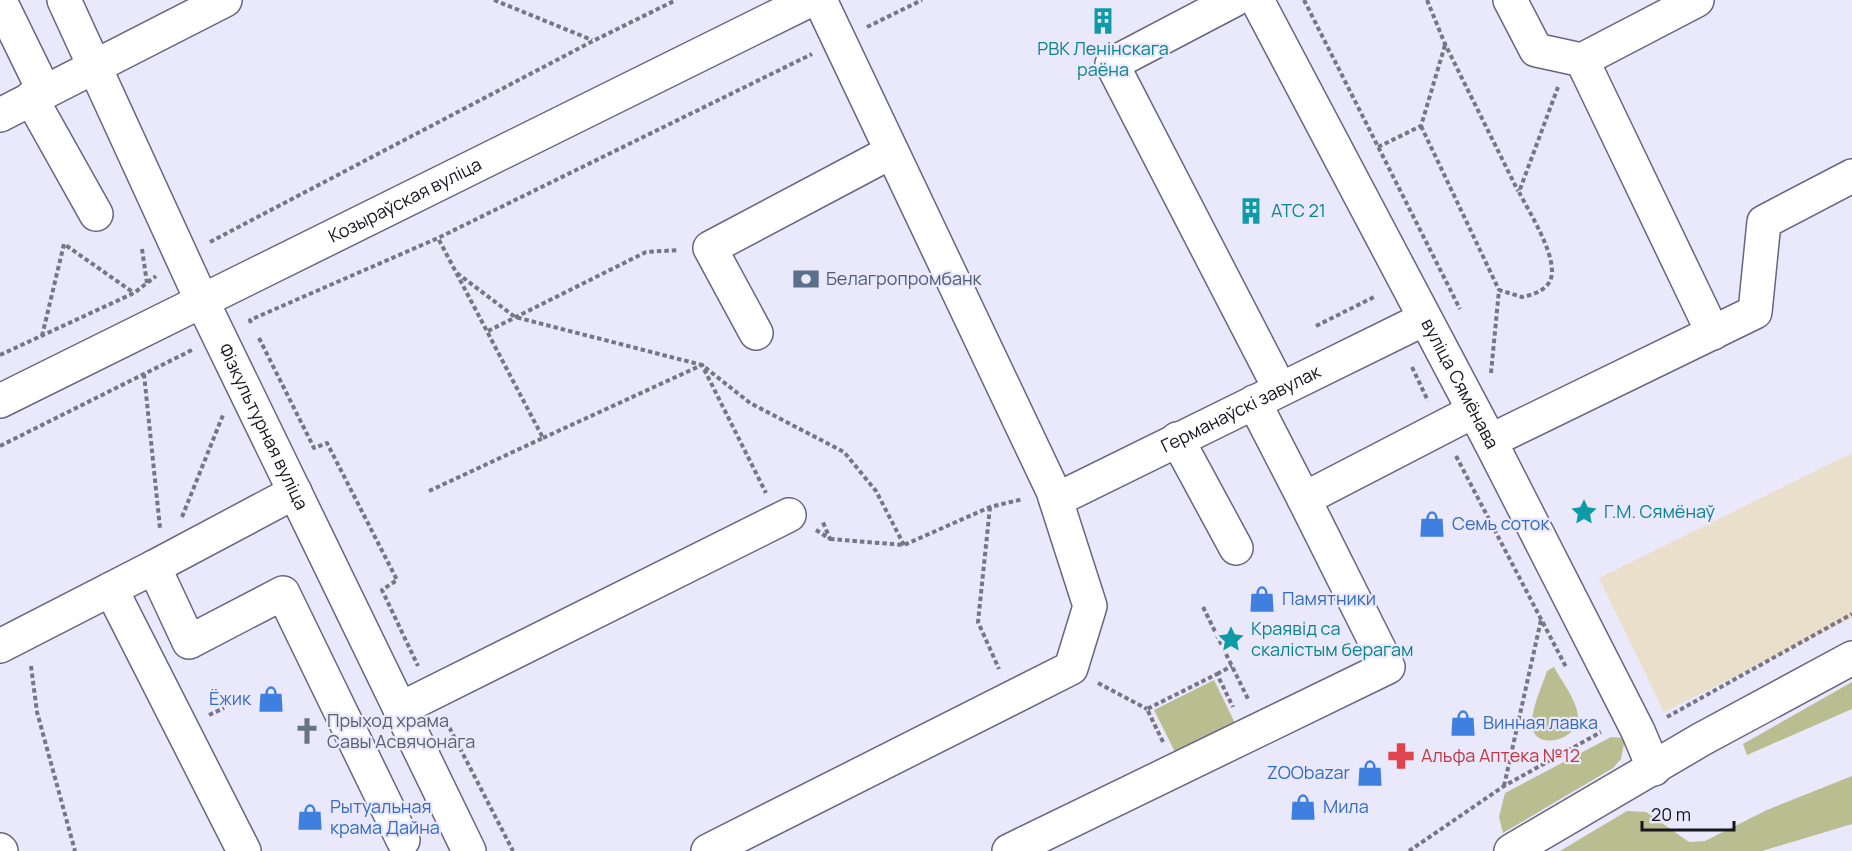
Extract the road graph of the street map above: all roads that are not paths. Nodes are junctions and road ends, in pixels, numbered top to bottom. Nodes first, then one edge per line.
1 (64, 0) edge
2 (225, 0) edge
3 (810, 0) edge
4 (820, 0) edge
5 (1234, 0) edge
6 (1257, 0) edge
7 (1510, 0) edge
8 (1697, 0) edge
9 (0, 1) edge
10 (94, 65) junction
11 (1571, 71) junction
12 (37, 95) junction
13 (0, 115) edge
14 (891, 152) junction
15 (1852, 177) edge
16 (96, 213) dead end
17 (202, 301) junction
18 (1424, 319) junction
19 (756, 333) dead end
20 (1713, 333) junction
21 (1267, 395) junction
22 (0, 401) edge
23 (1474, 411) junction
24 (1177, 439) junction
25 (1490, 441) junction
26 (296, 492) junction
27 (1055, 496) junction
28 (1304, 499) junction
29 (778, 505) road end
30 (1236, 548) dead end
31 (158, 564) junction
32 (111, 589) junction
33 (13, 639) edge
34 (1852, 658) edge
35 (400, 709) junction
36 (1654, 769) junction
37 (403, 840) dead end
38 (244, 851) edge
39 (469, 851) edge
40 (708, 851) edge
41 (1009, 851) edge
42 (1511, 851) edge

1 - 10 street, Фізкультурная вуліца
2 - 10 street
3 - 17 street, Козыраўская вуліца
4 - 14 street
5 - 21 street
6 - 18 street, вуліца Сямёнава
7 - 11 street
8 - 11 street
9 - 12 street
10 - 12 street
10 - 17 street, Фізкультурная вуліца
11 - 20 street
12 - 13 street
12 - 16 street
14 - 19 street
14 - 27 street
15 - 20 street
17 - 22 street, Козыраўская вуліца
17 - 26 street, Фізкультурная вуліца
18 - 21 street, Германаўскі завулак
18 - 23 street, вуліца Сямёнава
20 - 25 street
21 - 24 street, Германаўскі завулак
21 - 28 street
23 - 25 street, вуліца Сямёнава
23 - 28 street
24 - 27 street, Германаўскі завулак
24 - 30 street
25 - 36 street, вуліца Сямёнава
26 - 31 street
26 - 35 street, Фізкультурная вуліца
27 - 40 street
28 - 41 street
29 - 35 street
31 - 32 street
31 - 37 street
32 - 33 street
32 - 38 street
34 - 36 street
35 - 39 street, Фізкультурная вуліца
36 - 42 street

